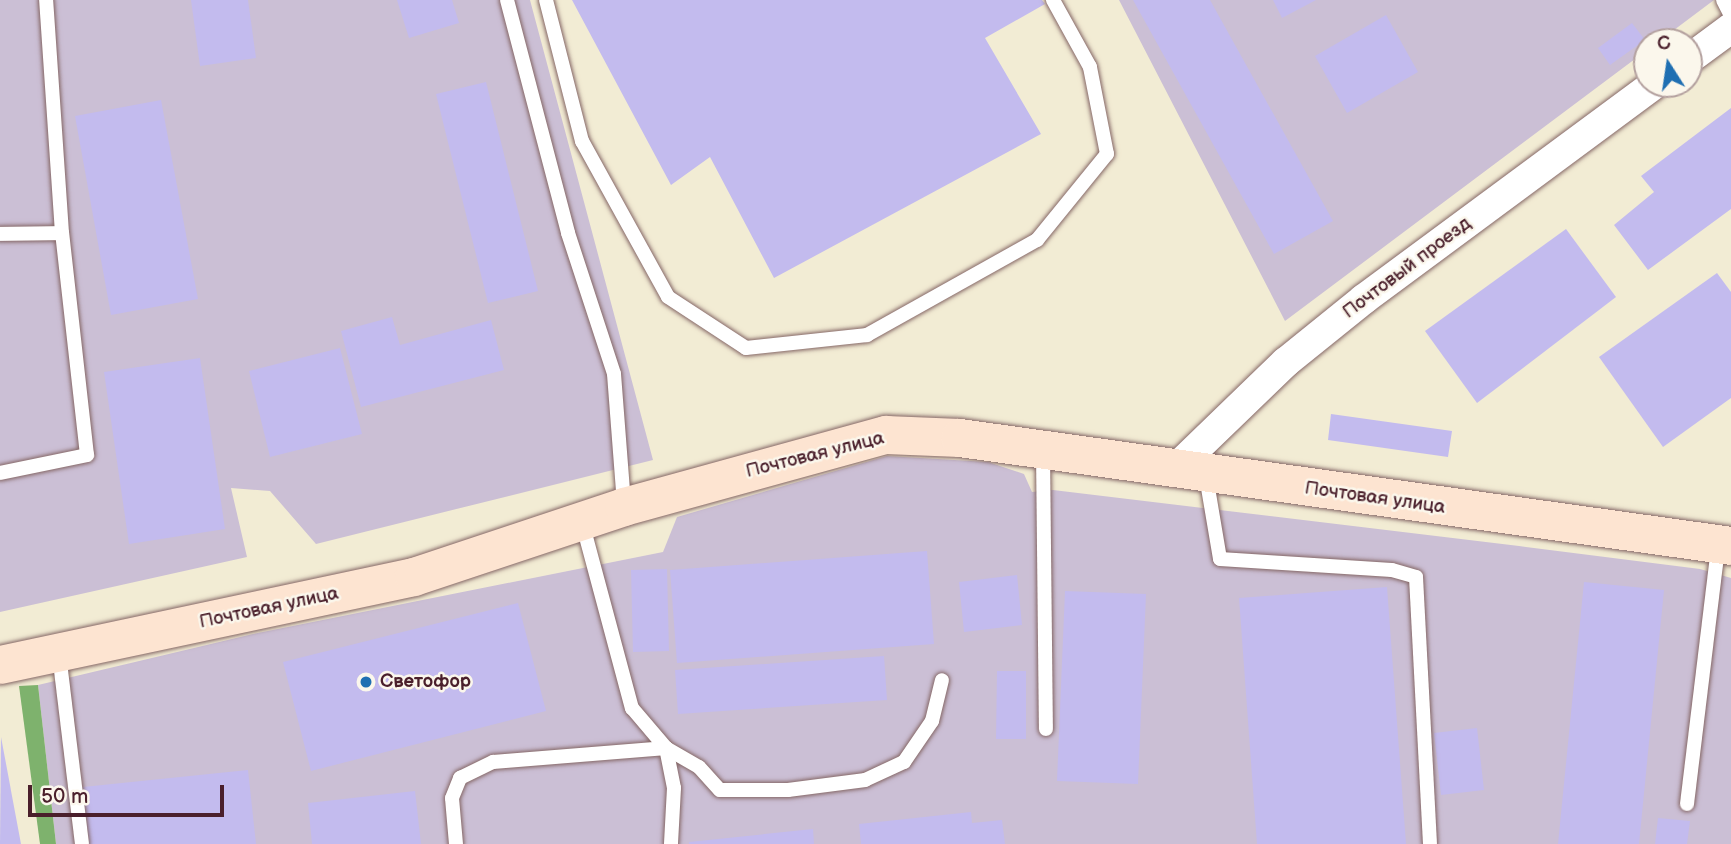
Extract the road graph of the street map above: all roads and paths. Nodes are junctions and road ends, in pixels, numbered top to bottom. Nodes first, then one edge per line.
1 (46, 0) edge
2 (507, 0) edge
3 (546, 0) edge
4 (1053, 0) edge
5 (1723, 0) edge
6 (1731, 16) edge
7 (1731, 27) edge
8 (1703, 48) edge
9 (1636, 98) edge
10 (62, 233) junction
11 (0, 234) edge
12 (1043, 451) junction
13 (1190, 472) junction
14 (0, 473) edge
15 (624, 507) junction
16 (582, 521) junction
17 (1725, 545) edge
18 (59, 653) junction
19 (0, 665) edge
20 (942, 680) dead end
21 (1046, 729) dead end
22 (666, 748) junction
23 (1687, 804) dead end
24 (82, 844) edge
25 (456, 844) edge
26 (671, 844) edge
27 (1430, 844) edge

1 - 10 lane
2 - 15 lane
3 - 4 lane
5 - 6 lane
7 - 8 street
9 - 13 street, Почтовый проезд
10 - 11 lane
10 - 14 lane
12 - 13 street, Почтовая улица
12 - 15 street, Почтовая улица
12 - 21 lane
13 - 17 street, Почтовая улица
13 - 27 lane
15 - 16 street, Почтовая улица
16 - 18 street, Почтовая улица
16 - 22 lane
17 - 23 lane
18 - 19 street, Почтовая улица
18 - 24 lane
20 - 22 lane
22 - 25 lane
22 - 26 lane

